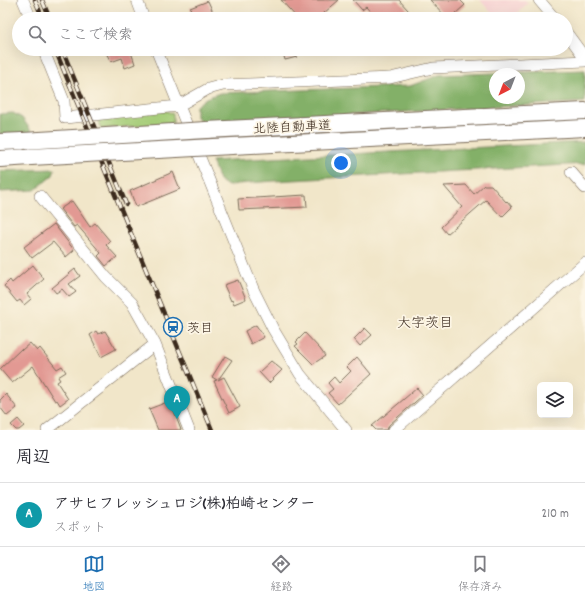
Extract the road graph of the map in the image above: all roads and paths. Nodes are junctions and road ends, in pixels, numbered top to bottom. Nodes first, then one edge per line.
1 (23, 0) edge
2 (136, 0) edge
3 (539, 0) edge
4 (28, 12) edge
5 (141, 12) edge
6 (549, 12) edge
7 (573, 42) edge
8 (46, 56) edge
9 (159, 56) edge
10 (585, 58) edge
11 (585, 61) edge
12 (178, 106) junction
13 (585, 111) edge
14 (585, 128) edge
15 (0, 142) edge
16 (0, 159) edge
17 (571, 172) dead end
18 (585, 188) edge
19 (40, 196) dead end
20 (585, 263) edge
21 (155, 344) junction
22 (47, 430) edge
23 (189, 430) edge
24 (346, 430) edge
25 (394, 430) edge

1 - 4 street
2 - 5 street
3 - 6 street
7 - 10 street
8 - 12 street
9 - 12 street
11 - 12 street
12 - 24 street
13 - 15 highway, 北陸自動車道, bridge
14 - 16 highway, 北陸自動車道, bridge
17 - 18 street
19 - 21 street
20 - 25 street
21 - 22 street
21 - 23 street

